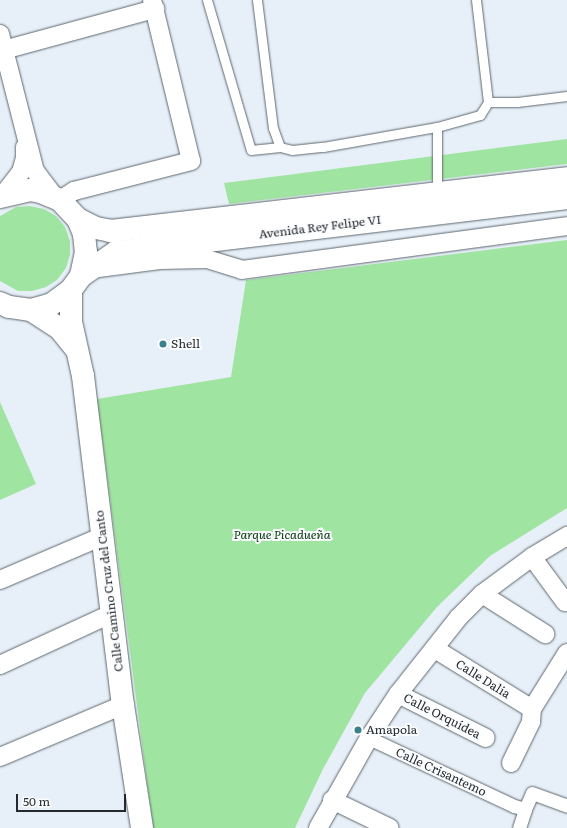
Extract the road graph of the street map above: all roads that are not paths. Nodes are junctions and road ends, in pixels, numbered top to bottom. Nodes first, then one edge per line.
1 (207, 0) edge
2 (257, 0) edge
3 (476, 0) edge
4 (154, 5) edge
5 (1, 45) edge
6 (567, 96) edge
7 (488, 102) junction
8 (437, 127) junction
9 (25, 140) junction
10 (280, 147) junction
11 (567, 178) edge
12 (437, 194) junction
13 (1, 196) edge
14 (57, 198) junction
15 (567, 198) edge
16 (78, 219) junction
17 (567, 226) edge
18 (81, 278) junction
19 (3, 307) edge
20 (31, 310) junction
21 (79, 353) junction
22 (103, 536) junction
23 (567, 536) edge
24 (532, 557) junction
25 (0, 580) edge
26 (482, 594) junction
27 (565, 602) dead end
28 (113, 613) junction
29 (545, 634) dead end
30 (435, 649) junction
31 (567, 653) edge
32 (0, 665) edge
33 (398, 694) junction
34 (123, 705) junction
35 (532, 710) junction
36 (369, 738) junction
37 (486, 738) dead end
38 (0, 757) edge
39 (511, 763) dead end
40 (332, 800) junction
41 (567, 806) edge
42 (519, 808) junction
43 (142, 828) edge
44 (318, 828) edge
45 (390, 828) edge
46 (519, 828) edge

1 - 10 lane
2 - 10 lane
3 - 7 lane
4 - 5 street
4 - 14 street
5 - 9 street
6 - 7 lane
7 - 8 lane
8 - 10 lane
8 - 12 lane
9 - 13 street
9 - 14 street
11 - 12 main road, Avenida Rey Felipe VI
12 - 16 main road, Avenida Rey Felipe VI
13 - 14 main road
14 - 16 main road
15 - 18 main road, Avenida Rey Felipe VI
16 - 18 main road, Calle Camino Cruz del Canto
17 - 18 street
18 - 20 main road, Avenida Rey Felipe VI
18 - 21 main road, Calle Camino Cruz del Canto
19 - 20 main road
20 - 21 main road, Calle Camino Cruz del Canto
21 - 22 main road, Calle Camino Cruz del Canto
22 - 25 street
22 - 28 main road, Calle Camino Cruz del Canto
23 - 24 street
24 - 26 street
24 - 27 street
26 - 29 street
26 - 30 street
28 - 32 street
28 - 34 main road, Calle Camino Cruz del Canto
30 - 33 street
30 - 35 street, Calle Dalia
31 - 35 street
33 - 36 street
33 - 37 street, Calle Orquídea
34 - 38 street
34 - 43 main road, Calle Camino Cruz del Canto
35 - 39 street
36 - 40 street
36 - 42 street, Calle Crisantemo
40 - 44 street
40 - 45 street
41 - 42 street
42 - 46 street

